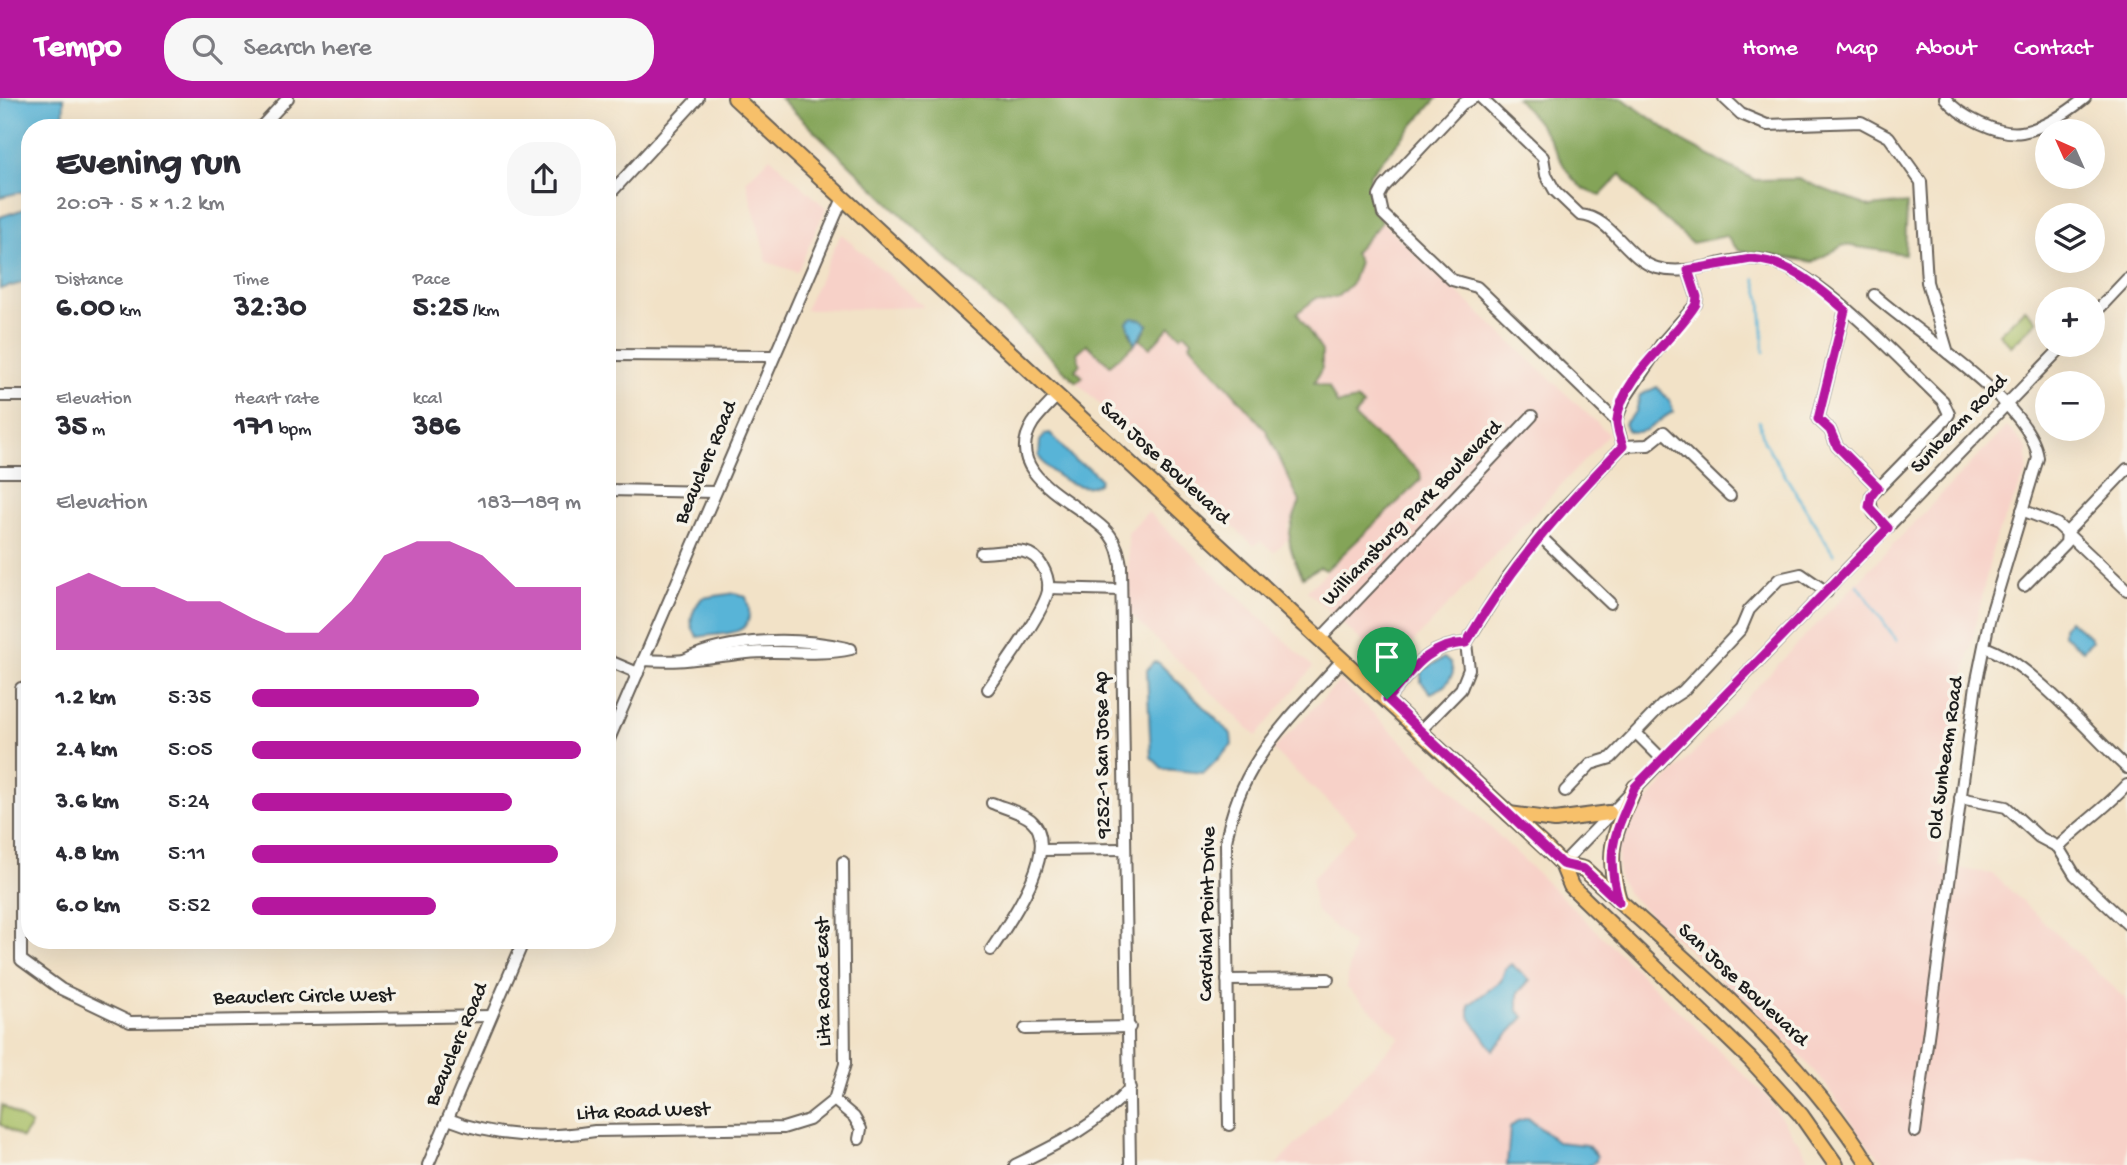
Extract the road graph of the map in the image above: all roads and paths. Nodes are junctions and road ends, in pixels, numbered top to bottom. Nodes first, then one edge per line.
1 (288, 98) edge
2 (698, 98) edge
3 (734, 98) edge
4 (1473, 98) edge
5 (1481, 98) edge
6 (1724, 98) edge
7 (1945, 98) edge
8 (2085, 98) edge
9 (268, 119) edge
10 (616, 187) edge
11 (843, 198) junction
12 (1688, 270) junction
13 (2127, 279) edge
14 (1874, 295) dead end
15 (2105, 302) edge
16 (1845, 310) junction
17 (1948, 353) junction
18 (616, 355) edge
19 (774, 356) junction
20 (2052, 357) edge
21 (1058, 394) junction
22 (0, 396) edge
23 (21, 396) edge
24 (2006, 405) junction
25 (1532, 416) dead end
26 (1616, 421) junction
27 (1623, 446) junction
28 (2127, 469) edge
29 (0, 472) edge
30 (21, 472) edge
31 (1878, 487) junction
32 (616, 490) edge
33 (715, 492) junction
34 (1730, 496) dead end
35 (2022, 510) junction
36 (1888, 528) junction
37 (2067, 532) junction
38 (1539, 536) junction
39 (981, 553) dead end
40 (2024, 586) dead end
41 (1048, 588) junction
42 (1121, 590) junction
43 (2127, 590) edge
44 (1827, 592) junction
45 (1610, 603) dead end
46 (1321, 638) junction
47 (1466, 643) junction
48 (1984, 647) junction
49 (769, 648) junction
50 (1343, 659) junction
51 (643, 660) junction
52 (616, 664) edge
53 (638, 673) junction
54 (988, 689) dead end
55 (1387, 699) junction
56 (616, 723) edge
57 (1421, 730) junction
58 (1636, 733) junction
59 (1662, 760) junction
60 (2127, 768) edge
61 (2127, 785) edge
62 (1635, 787) junction
63 (1565, 790) dead end
64 (1960, 798) junction
65 (992, 803) dead end
66 (1609, 813) junction
67 (1509, 814) junction
68 (2058, 847) junction
69 (1125, 849) junction
70 (1042, 850) junction
71 (843, 862) dead end
72 (1562, 864) junction
73 (1619, 902) junction
74 (2127, 924) edge
75 (21, 949) edge
76 (520, 949) edge
77 (991, 950) dead end
78 (1328, 979) dead end
79 (1227, 980) junction
80 (491, 1016) junction
81 (1130, 1027) junction
82 (1025, 1029) dead end
83 (1129, 1088) junction
84 (834, 1100) junction
85 (448, 1119) junction
86 (1229, 1125) dead end
87 (1915, 1132) dead end
88 (859, 1139) dead end
89 (428, 1165) edge
90 (1015, 1165) edge
91 (1130, 1165) edge
92 (1836, 1165) edge
93 (1869, 1165) edge

1 - 9 street
2 - 10 street
3 - 11 main road, San Jose Boulevard
4 - 26 street
5 - 12 street
6 - 17 street
7 - 8 street
11 - 19 street, Beauclerc Road
11 - 21 main road, San Jose Boulevard
12 - 16 street
12 - 26 street
13 - 15 street
14 - 17 street, Old Sunbeam Road
16 - 31 street
16 - 31 street
17 - 24 street, Old Sunbeam Road
18 - 19 street
19 - 33 street, Beauclerc Road
20 - 24 street, Sunbeam Road
21 - 42 street, 9252-1 San Jose Ap
21 - 46 main road, San Jose Boulevard
22 - 23 street
24 - 35 street, Old Sunbeam Road
24 - 36 street, Sunbeam Road
25 - 46 street, Williamsburg Park Boulevard
26 - 27 street
27 - 34 street
27 - 38 street
28 - 37 street
29 - 30 street
31 - 36 street
32 - 33 street
33 - 51 street, Beauclerc Road
35 - 37 street
35 - 48 street, Old Sunbeam Road
36 - 44 street, Sunbeam Road
37 - 40 street
37 - 43 street
38 - 45 street
38 - 47 street
39 - 41 street
41 - 42 street
41 - 54 street
42 - 69 street, 9252-1 San Jose Ap
44 - 58 street
44 - 59 street, Sunbeam Road
46 - 50 main road, San Jose Boulevard
47 - 55 street
47 - 57 street
48 - 60 street
48 - 64 street, Old Sunbeam Road
49 - 49 street
49 - 51 street
50 - 55 main road, San Jose Boulevard
50 - 79 street, Cardinal Point Drive
51 - 53 street, Beauclerc Road
52 - 53 street
53 - 56 street, Beauclerc Road
55 - 57 main road, San Jose Boulevard
57 - 67 main road, San Jose Boulevard
58 - 59 street
58 - 63 street
59 - 62 street, Sunbeam Road
61 - 68 street
62 - 66 street, Sunbeam Road
62 - 73 main road
64 - 68 street
64 - 87 street, Old Sunbeam Road
65 - 70 street
66 - 67 main road
66 - 72 street, Sunbeam Road
67 - 72 main road, San Jose Boulevard
68 - 74 street
69 - 70 street
69 - 81 street, 9252-1 San Jose Ap
70 - 77 street
71 - 84 street, Lita Road East
72 - 73 main road, San Jose Boulevard
72 - 92 main road, San Jose Boulevard
73 - 93 main road, San Jose Boulevard
75 - 80 street, Beauclerc Circle West
76 - 80 street, Beauclerc Road
78 - 79 street
79 - 86 street, Cardinal Point Drive
80 - 85 street, Beauclerc Road
81 - 82 street
81 - 83 street, 9252-1 San Jose Ap
83 - 90 street
83 - 91 street, 9252-1 San Jose Ap
84 - 85 street, Lita Road West
84 - 88 street
85 - 89 street, Beauclerc Road

